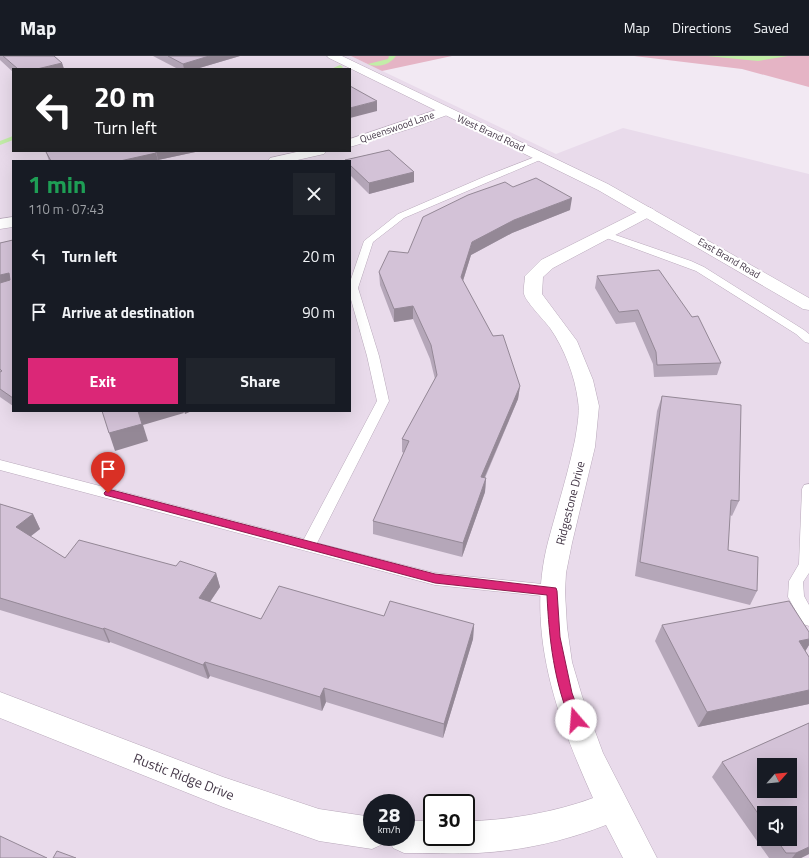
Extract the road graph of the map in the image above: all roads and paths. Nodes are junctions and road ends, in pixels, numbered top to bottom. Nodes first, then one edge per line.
1 (334, 56) edge
2 (445, 111) junction
3 (351, 143) edge
4 (315, 152) edge
5 (543, 157) junction
6 (279, 160) edge
7 (648, 212) junction
8 (12, 222) edge
9 (0, 224) edge
10 (604, 234) junction
11 (809, 305) edge
12 (809, 340) edge
13 (0, 465) edge
14 (809, 489) edge
15 (308, 546) junction
16 (552, 591) junction
17 (809, 619) edge
18 (0, 705) edge
19 (612, 808) junction
20 (363, 832) edge
21 (415, 837) edge
22 (641, 858) edge

1 - 2 street, West Brand Road
2 - 3 street, Queenswood Lane
2 - 5 street, West Brand Road
4 - 6 street
5 - 7 street, West Brand Road
5 - 15 lane
7 - 10 street, Ridgestone Drive
7 - 11 street, East Brand Road
8 - 9 street
10 - 12 lane
10 - 16 street, Ridgestone Drive
13 - 15 lane
14 - 17 lane
15 - 16 lane
16 - 19 street, Ridgestone Drive
18 - 20 street, Rustic Ridge Drive
19 - 21 street
19 - 22 street, Ridgestone Drive

